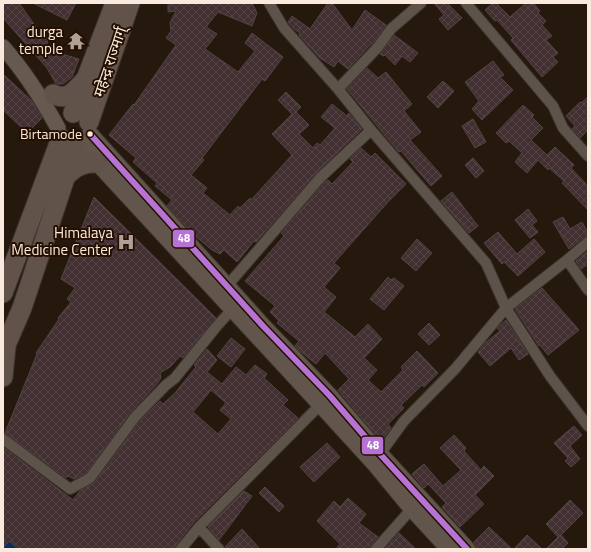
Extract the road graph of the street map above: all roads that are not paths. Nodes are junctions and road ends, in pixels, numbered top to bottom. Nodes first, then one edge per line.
1 (114, 3) edge
2 (130, 3) edge
3 (269, 3) edge
4 (421, 3) edge
5 (466, 3) edge
6 (3, 47) edge
7 (19, 66) junction
8 (86, 79) junction
9 (338, 89) junction
10 (53, 94) junction
11 (75, 130) junction
12 (371, 130) junction
13 (588, 156) edge
14 (97, 163) junction
15 (64, 178) junction
16 (588, 242) edge
17 (567, 260) junction
18 (227, 286) junction
19 (588, 290) edge
20 (3, 293) edge
21 (236, 305) junction
22 (506, 308) junction
23 (4, 350) edge
24 (3, 377) edge
25 (325, 400) junction
26 (588, 426) edge
27 (3, 439) edge
28 (380, 454) junction
29 (416, 504) junction
30 (199, 527) junction
31 (181, 549) edge
32 (219, 549) edge
33 (376, 549) edge
34 (449, 549) edge
35 (467, 549) edge

1 - 8 highway, महेन्द्र राज्मार्ग्
2 - 11 highway, महेन्द्र राज्मार्ग्
3 - 9 street
4 - 9 street
5 - 13 street
6 - 7 street
7 - 10 street
7 - 11 street
8 - 10 highway
8 - 11 highway, महेन्द्र राज्मार्ग्
9 - 12 street
10 - 11 street
11 - 14 main road
11 - 15 highway, महेन्द्र राज्मार्ग्
11 - 18 main road
11 - 20 highway, महेन्द्र राज्मार्ग्
12 - 18 street
12 - 22 street
14 - 15 highway
14 - 21 main road
15 - 23 highway, महेन्द्र राज्मार्ग्
16 - 17 street
17 - 19 street
17 - 22 street
18 - 21 main road
21 - 25 main road
21 - 27 street
22 - 26 street
22 - 28 street
23 - 24 highway, महेन्द्र राज्मार्ग्
25 - 28 main road
25 - 29 main road
25 - 30 street
28 - 29 main road
29 - 33 street
29 - 34 main road
29 - 35 main road
30 - 31 street
30 - 32 street

